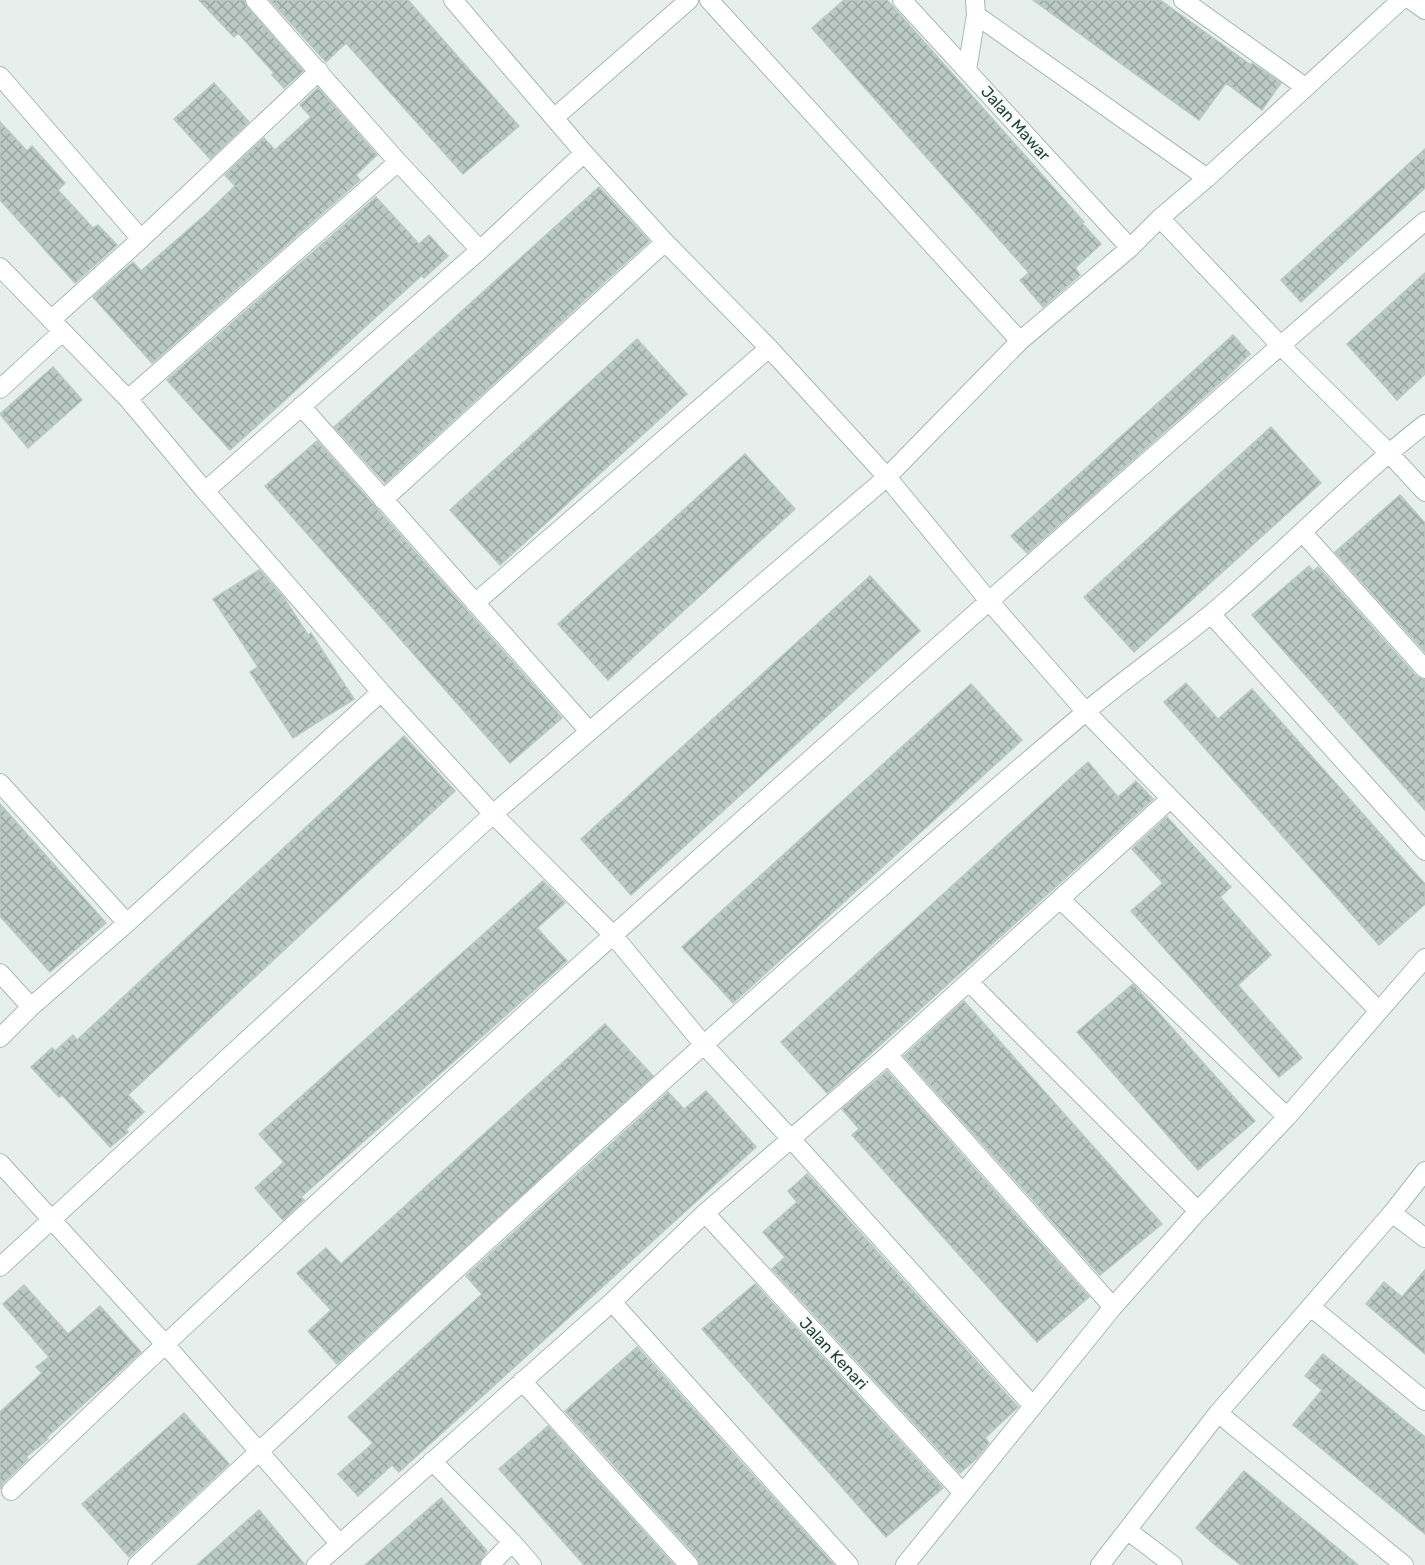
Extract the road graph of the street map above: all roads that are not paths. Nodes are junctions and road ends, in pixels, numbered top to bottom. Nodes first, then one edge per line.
1 (255, 0) edge
2 (453, 0) edge
3 (689, 0) edge
4 (709, 0) edge
5 (902, 0) edge
6 (1183, 0) edge
7 (1401, 0) edge
8 (1411, 0) edge
9 (975, 8) edge
10 (1425, 10) edge
11 (967, 70) junction
12 (319, 71) junction
13 (0, 76) edge
14 (1305, 87) junction
15 (554, 118) junction
16 (584, 153) junction
17 (398, 162) junction
18 (1207, 178) junction
19 (1160, 218) junction
20 (1425, 221) edge
21 (141, 239) junction
22 (665, 242) junction
23 (1130, 248) junction
24 (480, 250) junction
25 (0, 267) edge
26 (57, 326) junction
27 (1020, 341) junction
28 (1280, 345) junction
29 (769, 348) junction
30 (0, 389) edge
31 (128, 399) junction
32 (301, 406) junction
33 (1425, 424) edge
34 (1388, 452) junction
35 (887, 477) junction
36 (205, 491) junction
37 (1425, 492) edge
38 (383, 500) junction
39 (1302, 533) junction
40 (989, 601) junction
41 (475, 603) junction
42 (1211, 614) junction
43 (1425, 669) edge
44 (381, 692) junction
45 (1086, 712) junction
46 (589, 731) junction
47 (0, 783) edge
48 (1170, 799) junction
49 (493, 814) junction
50 (1425, 851) edge
51 (1060, 899) junction
52 (127, 923) junction
53 (613, 935) junction
54 (1425, 958) edge
55 (0, 973) edge
56 (969, 982) junction
57 (30, 1007) junction
58 (1379, 1011) junction
59 (0, 1038) edge
60 (703, 1044) junction
61 (888, 1055) junction
62 (1287, 1117) junction
63 (791, 1138) junction
64 (0, 1163) edge
65 (1425, 1171) edge
66 (1198, 1211) junction
67 (705, 1213) junction
68 (1392, 1213) junction
69 (51, 1220) junction
70 (1425, 1238) edge
71 (0, 1267) edge
72 (612, 1302) junction
73 (1113, 1307) junction
74 (1311, 1307) junction
75 (164, 1343) junction
76 (522, 1381) junction
77 (1425, 1401) edge
78 (1032, 1405) junction
79 (1218, 1413) junction
80 (258, 1452) junction
81 (432, 1461) junction
82 (11, 1491) dead end
83 (963, 1493) junction
84 (1127, 1530) junction
85 (512, 1542) junction
86 (339, 1543) junction
87 (137, 1565) edge
88 (316, 1565) edge
89 (490, 1565) edge
90 (532, 1565) edge
91 (690, 1565) edge
92 (849, 1565) edge
93 (904, 1565) edge
94 (1100, 1565) edge
95 (1173, 1565) edge
96 (1404, 1565) edge

1 - 12 street
2 - 15 street
3 - 15 street
4 - 27 street
5 - 11 street, Jalan Mawar
6 - 14 street
7 - 14 street
8 - 10 street
9 - 11 street
9 - 18 street
11 - 23 street, Jalan Mawar
12 - 17 street
12 - 21 street
13 - 21 street
14 - 18 street
15 - 16 street
16 - 22 street
16 - 24 street
17 - 24 street
17 - 31 street
18 - 19 street
19 - 23 street
19 - 28 street
20 - 28 street
21 - 26 street
22 - 29 street
22 - 38 street
23 - 27 street
24 - 32 street
25 - 26 street
26 - 30 street
26 - 31 street
27 - 35 street
28 - 34 street
28 - 40 street
29 - 35 street
29 - 41 street
31 - 36 street
32 - 36 street
32 - 38 street
33 - 34 street
34 - 37 street
34 - 39 street
35 - 40 street
35 - 46 street
36 - 44 street
38 - 41 street
39 - 42 street
39 - 43 street
40 - 45 street
40 - 53 street
41 - 46 street
42 - 45 street
42 - 50 street
44 - 49 street
44 - 52 street
45 - 48 street
45 - 60 street
46 - 49 street
47 - 52 street
48 - 51 street
48 - 58 street
49 - 53 street
49 - 69 street
51 - 56 street
51 - 62 street
52 - 57 street
53 - 60 street
53 - 75 street
54 - 58 street
55 - 57 street
56 - 61 street
56 - 66 street
57 - 59 street
58 - 62 street
60 - 63 street
60 - 80 street
61 - 63 street
61 - 73 street
62 - 66 street
63 - 67 street
63 - 78 street
64 - 69 street
65 - 68 street
66 - 73 street
67 - 72 street
67 - 83 street, Jalan Kenari
68 - 70 street
68 - 74 street
69 - 71 street
69 - 75 street
72 - 76 street
72 - 92 street
73 - 78 street
74 - 77 street
74 - 79 street
75 - 80 street
75 - 82 street
76 - 81 street
76 - 91 street
78 - 83 street
79 - 84 street
79 - 96 street
80 - 86 street
80 - 87 street
81 - 85 street
81 - 86 street
83 - 93 street
84 - 94 street
84 - 95 street
85 - 89 street
85 - 90 street
86 - 88 street

